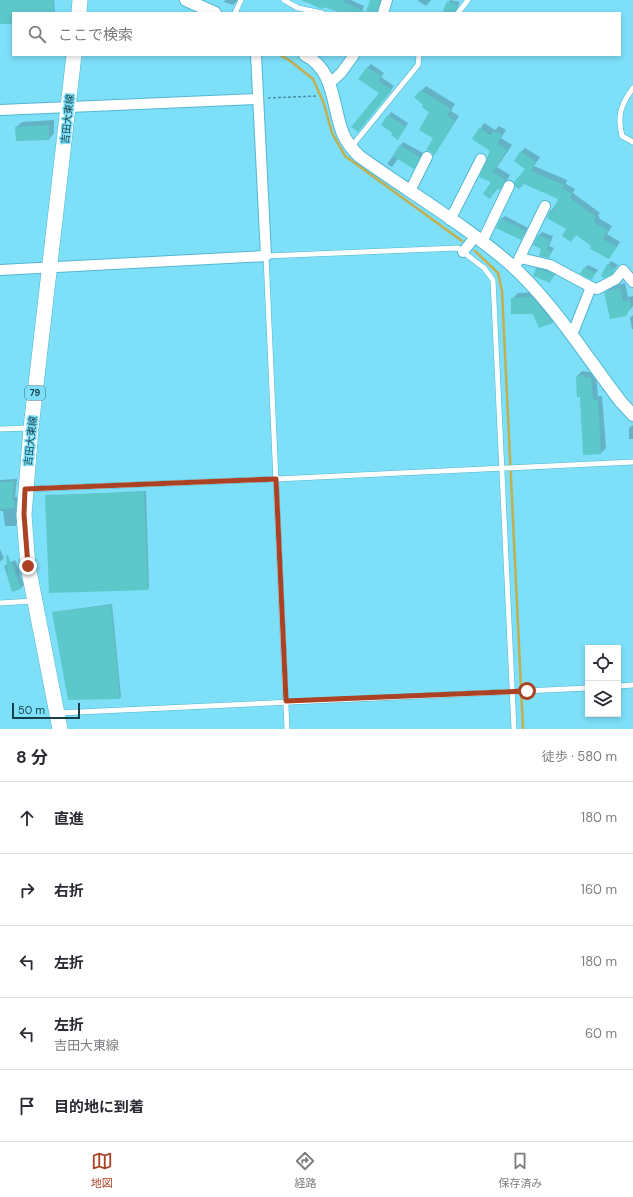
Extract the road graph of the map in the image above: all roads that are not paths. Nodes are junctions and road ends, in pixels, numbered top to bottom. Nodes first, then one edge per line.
1 (80, 0) edge
2 (186, 0) edge
3 (241, 0) edge
4 (284, 0) edge
5 (387, 0) edge
6 (468, 0) edge
7 (297, 10) edge
8 (79, 12) edge
9 (213, 12) edge
10 (235, 12) edge
11 (314, 12) edge
12 (383, 12) edge
13 (459, 12) edge
14 (74, 56) edge
15 (256, 56) edge
16 (306, 56) edge
17 (353, 56) edge
18 (419, 56) edge
19 (330, 83) junction
20 (633, 88) edge
21 (258, 99) junction
22 (68, 107) junction
23 (0, 110) edge
24 (633, 142) edge
25 (350, 147) junction
26 (428, 157) dead end
27 (481, 159) dead end
28 (509, 186) dead end
29 (410, 191) junction
30 (545, 206) dead end
31 (450, 220) junction
32 (478, 240) junction
33 (463, 252) junction
34 (266, 256) junction
35 (517, 263) junction
36 (50, 268) junction
37 (0, 270) edge
38 (633, 282) edge
39 (591, 287) junction
40 (571, 334) junction
41 (633, 415) edge
42 (31, 428) junction
43 (0, 429) edge
44 (633, 462) edge
45 (504, 468) junction
46 (276, 479) junction
47 (25, 489) junction
48 (34, 601) junction
49 (0, 603) edge
50 (621, 686) edge
51 (633, 686) edge
52 (585, 688) edge
53 (514, 691) junction
54 (286, 701) junction
55 (57, 713) junction
56 (60, 729) edge
57 (287, 729) edge
58 (514, 729) edge

1 - 8 main road
2 - 9 street
3 - 10 lane
4 - 7 lane
5 - 12 street
6 - 13 lane
7 - 11 lane
14 - 22 main road, 吉田大東線 / 79
15 - 21 street
16 - 19 street
17 - 19 street
18 - 25 lane
19 - 25 street
20 - 24 lane
21 - 22 street
21 - 34 street
22 - 23 street
22 - 36 main road, 吉田大東線 / 79
25 - 29 street
26 - 29 street
27 - 31 street
28 - 32 street
29 - 31 street
30 - 35 street
31 - 32 street
32 - 33 street
32 - 35 street
33 - 34 lane
33 - 45 lane
34 - 36 street
34 - 46 lane
35 - 39 street
35 - 40 street
36 - 37 street
36 - 42 main road, 吉田大東線 / 79
38 - 39 street
39 - 40 street
40 - 41 street
42 - 43 lane
42 - 47 main road, 吉田大東線 / 79
44 - 45 lane
45 - 46 lane
45 - 53 lane
46 - 47 lane
46 - 54 lane
47 - 48 main road, 吉田大東線 / 79
48 - 49 lane
48 - 55 main road, 吉田大東線 / 79
50 - 51 lane
52 - 53 lane
53 - 54 lane
53 - 58 lane
54 - 55 lane
54 - 57 lane
55 - 56 main road, 吉田大東線 / 79

